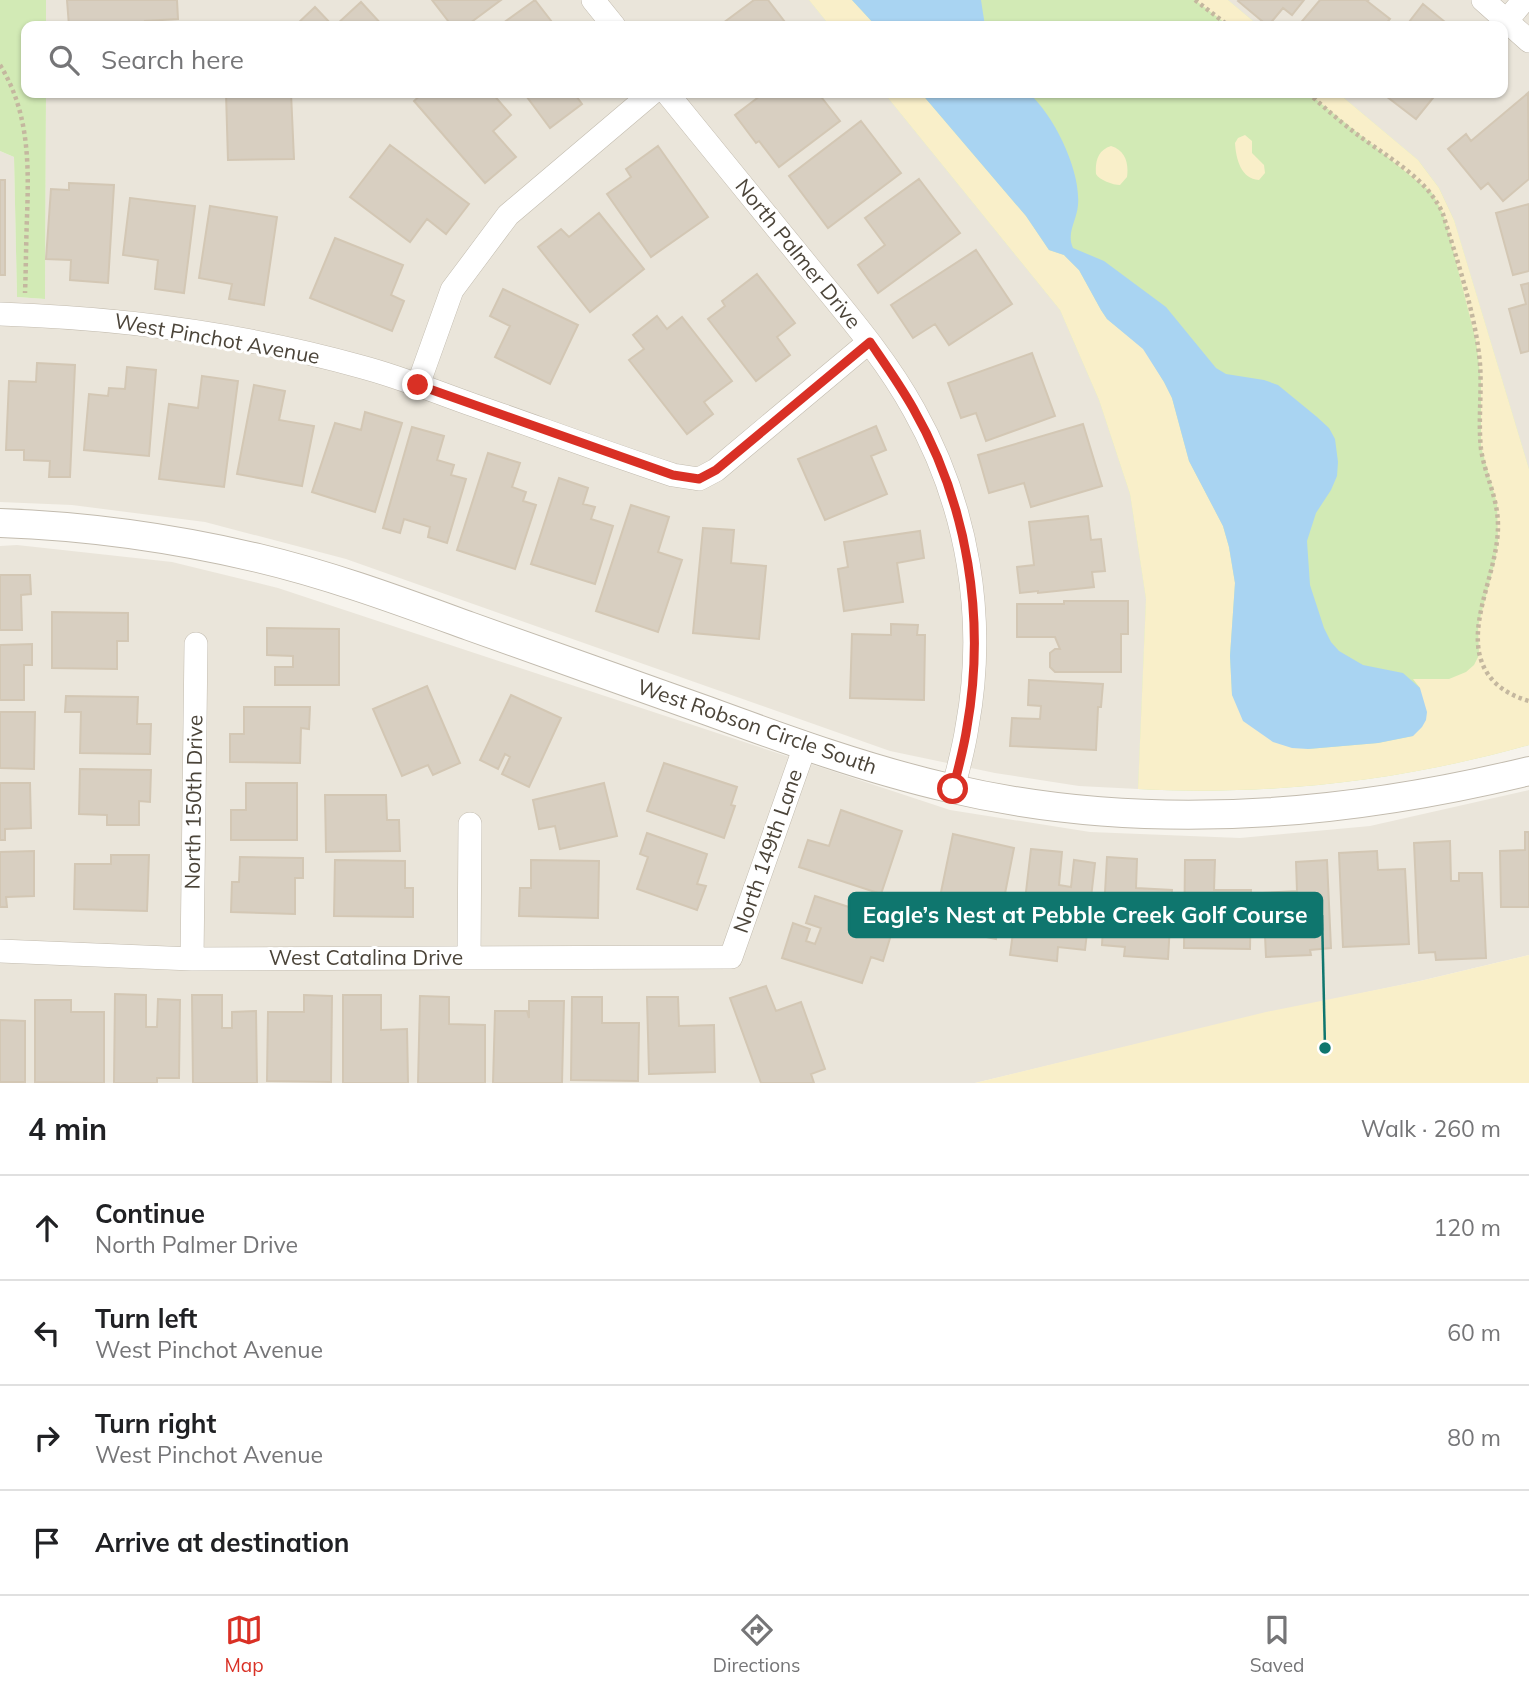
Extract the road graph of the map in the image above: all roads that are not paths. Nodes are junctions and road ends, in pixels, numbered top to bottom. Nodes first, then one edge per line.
1 (593, 0) edge
2 (1483, 0) edge
3 (1524, 0) edge
4 (1507, 20) junction
5 (610, 21) edge
6 (1529, 40) edge
7 (646, 98) edge
8 (671, 98) edge
9 (0, 314) edge
10 (870, 342) junction
11 (418, 385) junction
12 (0, 523) edge
13 (196, 644) dead end
14 (805, 746) junction
15 (1529, 771) edge
16 (953, 789) junction
17 (470, 824) dead end
18 (0, 951) edge
19 (731, 957) joint
20 (469, 958) junction
21 (192, 959) junction

1 - 5 street
2 - 4 street
3 - 4 street
4 - 6 street
7 - 11 street
8 - 10 street, North Palmer Drive
9 - 11 street, West Pinchot Avenue
10 - 11 street, West Pinchot Avenue
10 - 16 street, North Palmer Drive
12 - 14 street, West Robson Circle South
13 - 21 street, North 150th Drive
14 - 16 street, West Robson Circle South
14 - 19 street, North 149th Lane
15 - 16 street, West Robson Circle South
17 - 20 street
18 - 21 street, West Catalina Drive
19 - 20 street, West Catalina Drive
20 - 21 street, West Catalina Drive

